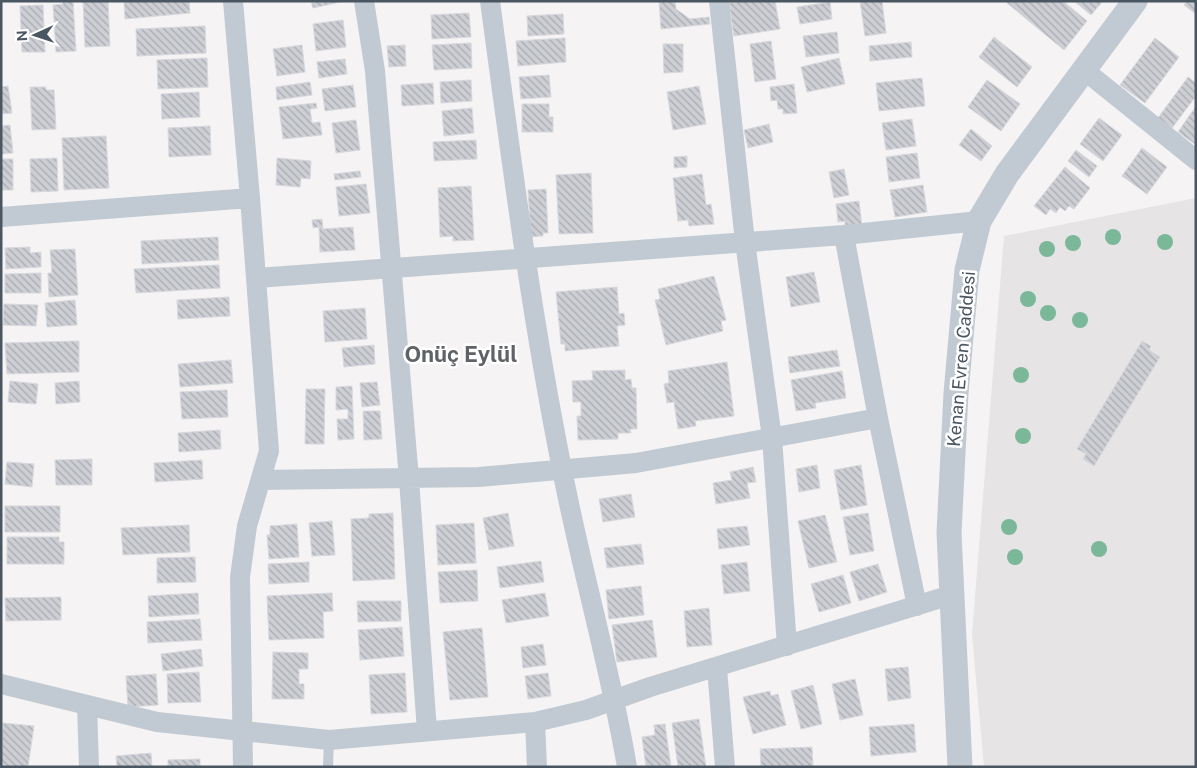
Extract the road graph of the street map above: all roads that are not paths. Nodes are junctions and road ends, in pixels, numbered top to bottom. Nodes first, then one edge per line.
1 (232, 1) edge
2 (364, 1) edge
3 (490, 1) edge
4 (719, 1) edge
5 (1135, 1) edge
6 (1084, 70) junction
7 (1196, 160) edge
8 (250, 198) junction
9 (1, 217) edge
10 (979, 221) junction
11 (844, 235) junction
12 (745, 242) junction
13 (525, 258) junction
14 (392, 268) junction
15 (257, 278) junction
16 (878, 418) junction
17 (772, 438) junction
18 (562, 470) junction
19 (409, 479) junction
20 (261, 480) junction
21 (951, 595) junction
22 (917, 606) junction
23 (787, 646) junction
24 (717, 668) junction
25 (1, 684) edge
26 (614, 700) junction
27 (87, 705) junction
28 (535, 722) junction
29 (241, 731) junction
30 (427, 731) junction
31 (329, 740) junction
32 (89, 767) edge
33 (243, 767) edge
34 (328, 767) edge
35 (537, 767) edge
36 (627, 767) edge
37 (725, 767) edge
38 (960, 767) edge

1 - 8 street
2 - 14 street
3 - 13 street
4 - 12 street
5 - 6 street, Kenan Evren Caddesi
6 - 7 street
6 - 10 street, Kenan Evren Caddesi
8 - 9 street
8 - 15 street
10 - 11 street
10 - 21 street, Kenan Evren Caddesi
11 - 12 street
11 - 16 street
12 - 13 street
12 - 17 street
13 - 14 street
13 - 18 street
14 - 15 street
14 - 19 street
15 - 20 street
16 - 17 street
16 - 22 street
17 - 18 street
17 - 23 street
18 - 19 street
18 - 26 street
19 - 20 street
19 - 30 street
20 - 29 street
21 - 22 street
21 - 38 street, Kenan Evren Caddesi
22 - 23 street
23 - 24 street
24 - 26 street
24 - 37 street
25 - 27 street
26 - 28 street
26 - 36 street
27 - 29 street
27 - 32 street
28 - 30 street
28 - 35 street
29 - 31 street
29 - 33 street
30 - 31 street
31 - 34 lane

